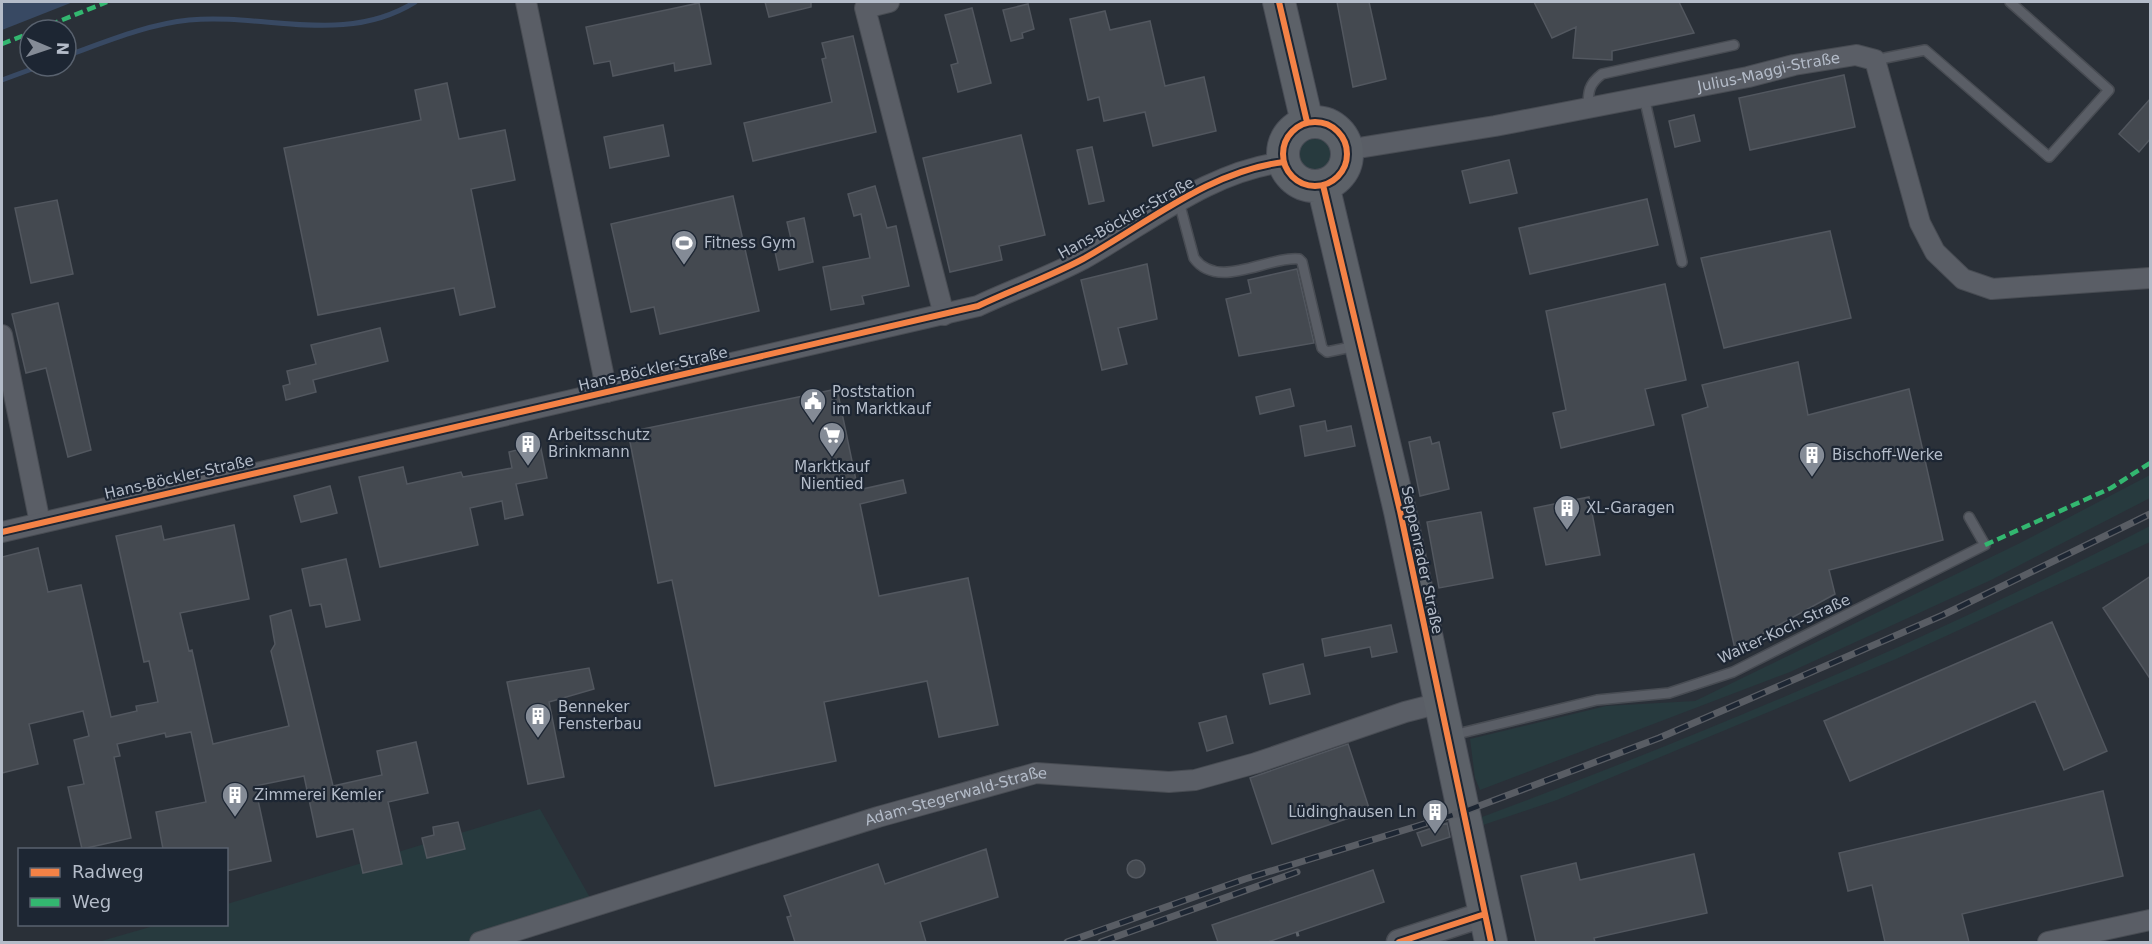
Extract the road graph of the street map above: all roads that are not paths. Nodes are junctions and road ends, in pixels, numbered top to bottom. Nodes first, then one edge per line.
1 (526, 2) edge
2 (889, 2) edge
3 (1279, 2) edge
4 (2010, 2) edge
5 (1734, 45) dead end
6 (1875, 60) junction
7 (1644, 97) junction
8 (1588, 108) junction
9 (1307, 122) junction
10 (1346, 150) junction
11 (1284, 162) junction
12 (1323, 185) junction
13 (1179, 202) junction
14 (1682, 262) dead end
15 (2151, 278) edge
16 (944, 315) junction
17 (2, 336) edge
18 (1362, 345) junction
19 (607, 392) junction
20 (1969, 517) dead end
21 (40, 523) junction
22 (2, 532) edge
23 (1440, 703) junction
24 (1448, 736) junction
25 (2151, 920) edge
26 (1488, 928) edge
27 (480, 942) edge
28 (1399, 942) edge
29 (2049, 942) edge

1 - 19 street, Hans-Böckler-Straße
2 - 16 street
3 - 9 main road
4 - 6 lane
5 - 8 lane
6 - 7 street, Julius-Maggi-Straße
6 - 15 street
7 - 8 street, Julius-Maggi-Straße
7 - 14 lane
8 - 10 street, Julius-Maggi-Straße
9 - 10 main road
9 - 11 main road
10 - 12 main road
11 - 12 main road
11 - 13 street, Hans-Böckler-Straße
12 - 18 main road, Seppenrader Straße
13 - 16 street, Hans-Böckler-Straße
13 - 18 lane
16 - 19 street, Hans-Böckler-Straße
17 - 21 street
18 - 23 main road, Seppenrader Straße
19 - 21 street, Hans-Böckler-Straße
20 - 24 lane, Walter-Koch-Straße
21 - 22 street, Hans-Böckler-Straße
23 - 24 main road, Seppenrader Straße
23 - 27 street, Adam-Stegerwald-Straße
24 - 26 main road, Seppenrader Straße
25 - 29 street
26 - 28 street

